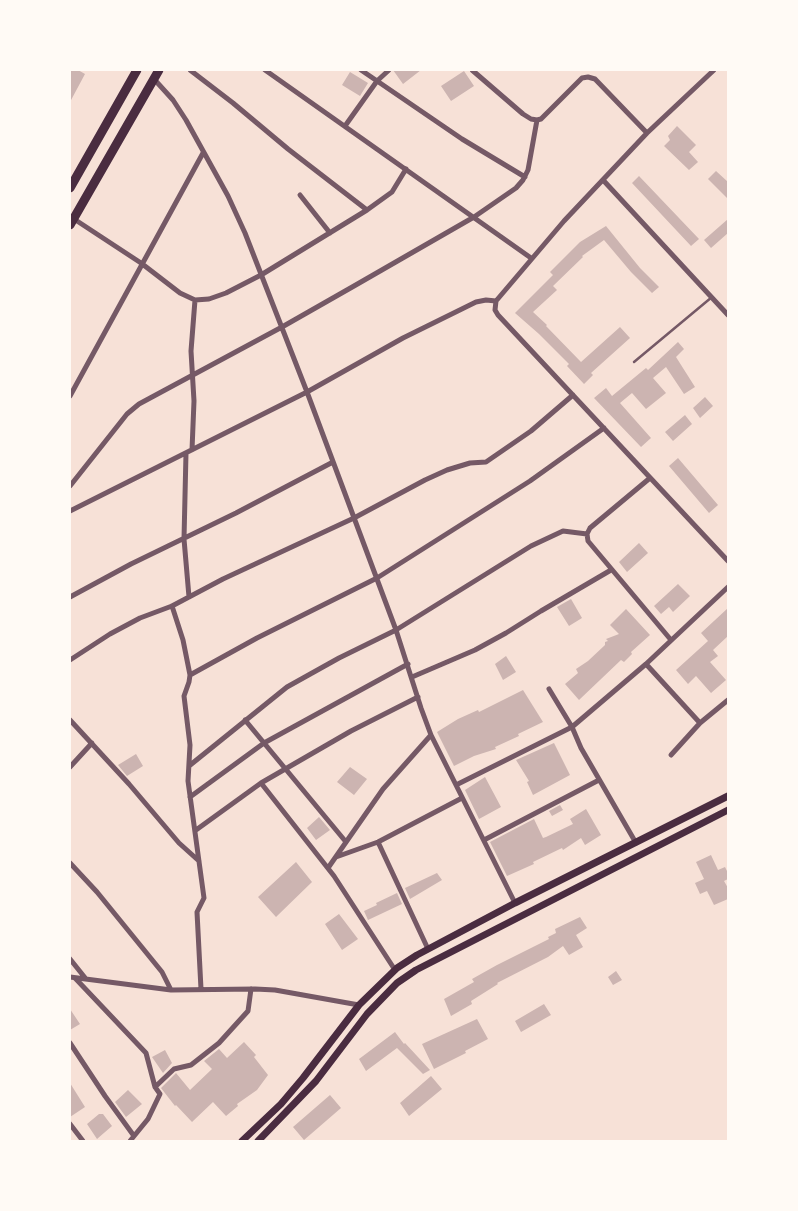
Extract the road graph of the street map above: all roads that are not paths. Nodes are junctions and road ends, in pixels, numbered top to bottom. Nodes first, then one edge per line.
1 (137, 70) edge
2 (159, 70) edge
3 (190, 70) edge
4 (265, 70) edge
5 (361, 70) edge
6 (389, 70) edge
7 (472, 70) edge
8 (714, 70) edge
9 (154, 79) junction
10 (377, 81) junction
11 (536, 120) junction
12 (345, 126) junction
13 (647, 133) junction
14 (203, 153) junction
15 (406, 169) junction
16 (525, 177) junction
17 (603, 180) junction
18 (70, 188) edge
19 (300, 195) dead end
20 (367, 210) junction
21 (474, 217) junction
22 (72, 222) edge
23 (330, 234) junction
24 (531, 258) junction
25 (141, 263) junction
26 (261, 274) junction
27 (712, 297) junction
28 (195, 300) junction
29 (496, 301) junction
30 (728, 315) edge
31 (282, 327) junction
32 (634, 362) dead end
33 (193, 374) junction
34 (307, 392) junction
35 (573, 395) junction
36 (70, 396) edge
37 (604, 428) junction
38 (192, 450) junction
39 (186, 453) junction
40 (333, 462) junction
41 (650, 478) junction
42 (70, 486) edge
43 (70, 511) edge
44 (354, 518) junction
45 (587, 534) junction
46 (184, 539) junction
47 (728, 561) edge
48 (611, 570) junction
49 (377, 578) junction
50 (728, 587) edge
51 (189, 597) junction
52 (70, 598) edge
53 (172, 606) junction
54 (396, 630) junction
55 (671, 640) junction
56 (70, 660) edge
57 (408, 664) junction
58 (646, 664) junction
59 (190, 675) junction
60 (412, 678) junction
61 (549, 689) dead end
62 (418, 697) junction
63 (728, 700) edge
64 (70, 720) edge
65 (245, 720) junction
66 (700, 723) junction
67 (572, 727) junction
68 (431, 735) junction
69 (92, 743) junction
70 (264, 743) junction
71 (671, 755) dead end
72 (189, 766) junction
73 (70, 767) edge
74 (285, 769) junction
75 (599, 780) junction
76 (261, 783) junction
77 (456, 786) junction
78 (728, 796) edge
79 (190, 797) junction
80 (462, 798) junction
81 (728, 810) edge
82 (196, 830) junction
83 (484, 840) junction
84 (346, 842) junction
85 (378, 842) junction
86 (636, 843) junction
87 (335, 858) junction
88 (199, 862) junction
89 (70, 863) edge
90 (328, 868) junction
91 (515, 903) junction
92 (428, 949) junction
93 (70, 959) edge
94 (395, 970) junction
95 (72, 977) edge
96 (86, 979) junction
97 (251, 989) junction
98 (171, 990) junction
99 (201, 990) junction
100 (359, 1005) junction
101 (70, 1043) edge
102 (155, 1087) junction
103 (70, 1124) edge
104 (134, 1136) junction
105 (84, 1141) edge
106 (130, 1141) edge
107 (242, 1141) edge
108 (258, 1141) edge

1 - 18 highway
2 - 9 highway
3 - 20 street
4 - 12 street
5 - 10 street
6 - 10 street
7 - 11 street
8 - 13 street
9 - 14 street
9 - 22 highway
10 - 12 street
10 - 16 street
11 - 13 street
11 - 16 street
12 - 15 street
13 - 17 street
14 - 25 street
14 - 26 street
15 - 20 street
15 - 21 street
16 - 21 street
17 - 24 street
17 - 27 street
19 - 23 street
20 - 23 street
21 - 24 street
21 - 31 street
22 - 25 street
23 - 26 street
24 - 29 street
25 - 28 street
25 - 36 street
26 - 28 street
26 - 31 street
27 - 30 street
27 - 32 lane
28 - 33 street
29 - 34 street
29 - 35 street
31 - 33 street
31 - 34 street
33 - 38 street
33 - 42 street
34 - 38 street
34 - 40 street
35 - 37 street
35 - 44 street
37 - 41 street
37 - 49 street
38 - 39 street
39 - 43 street
39 - 46 street
40 - 44 street
40 - 46 street
41 - 45 street
41 - 47 street
44 - 49 street
44 - 51 street
45 - 48 street
45 - 54 street
46 - 51 street
46 - 52 street
48 - 55 street
48 - 60 street
49 - 54 street
49 - 59 street
50 - 55 street
51 - 53 street
53 - 56 street
53 - 59 street
54 - 57 street
54 - 65 street
55 - 58 street
57 - 60 street
57 - 70 street
58 - 66 street
58 - 67 street
59 - 72 street
60 - 62 street
61 - 67 street
62 - 68 street
62 - 74 street
63 - 66 street
64 - 69 street
65 - 70 street
65 - 72 street
66 - 71 street
67 - 75 street
67 - 77 street
68 - 77 street
68 - 84 street
69 - 73 street
69 - 88 street
70 - 74 street
70 - 79 street
72 - 79 street
74 - 76 street
74 - 84 street
75 - 83 street
75 - 86 street
76 - 82 street
76 - 90 street
77 - 80 street
78 - 86 main road
79 - 82 street
80 - 83 street
80 - 85 street
81 - 108 main road
82 - 88 street
83 - 91 street
84 - 87 street
85 - 87 street
85 - 92 street
86 - 91 main road
87 - 90 street
88 - 99 street
89 - 98 street
90 - 94 street
91 - 92 main road
92 - 94 main road
93 - 96 street
94 - 100 main road
95 - 96 street
95 - 102 street
96 - 98 street
97 - 99 street
97 - 100 street
97 - 102 street
98 - 99 street
100 - 107 main road
101 - 104 street
102 - 104 street
103 - 105 street
104 - 106 street

